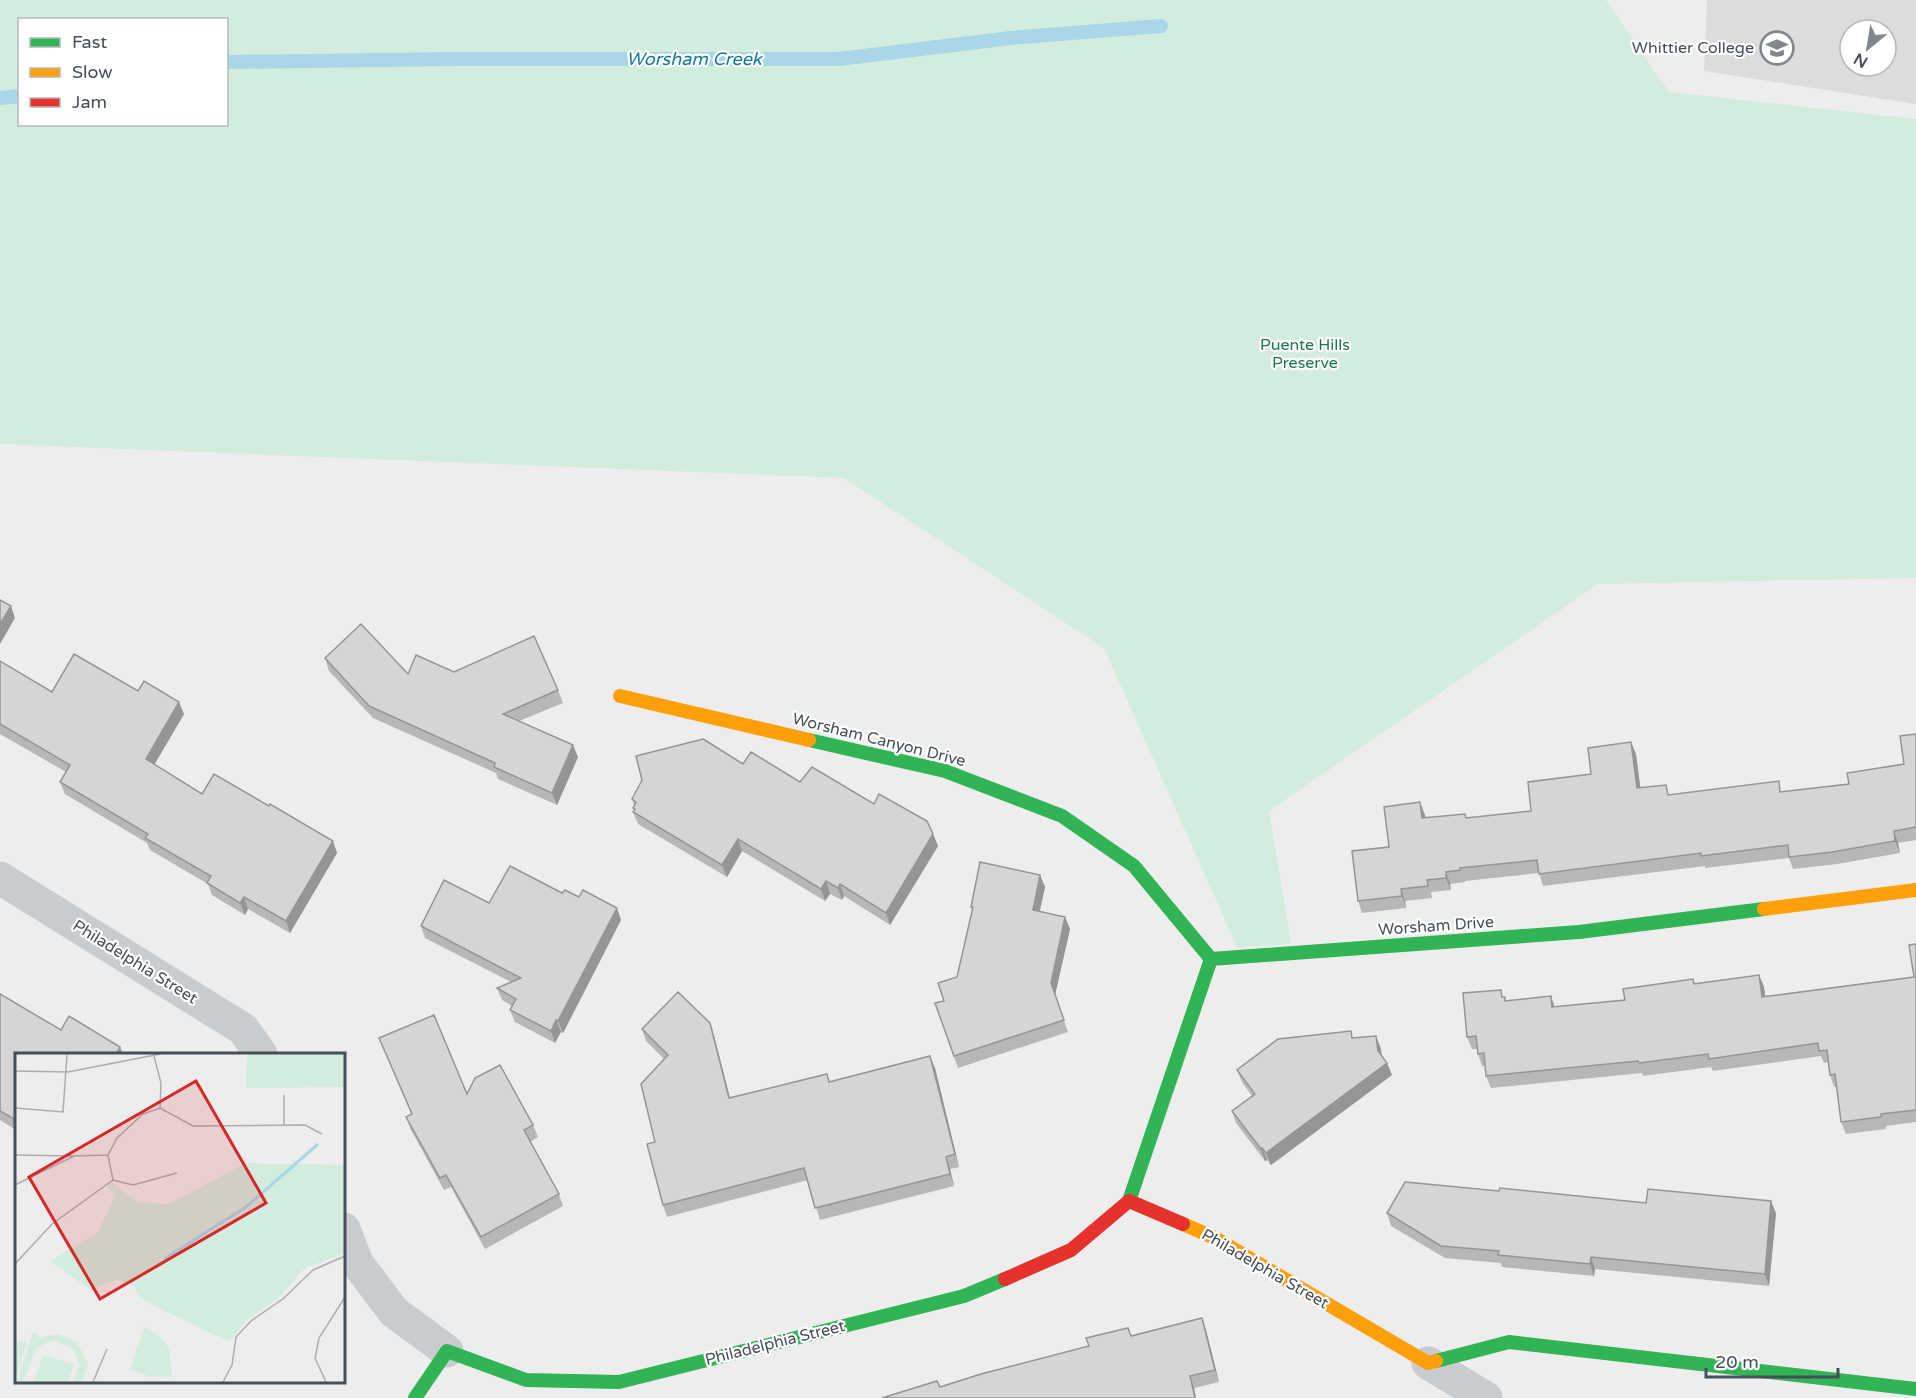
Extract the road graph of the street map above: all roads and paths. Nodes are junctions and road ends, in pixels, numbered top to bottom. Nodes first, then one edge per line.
1 (620, 696) dead end
2 (0, 878) edge
3 (1916, 890) edge
4 (1211, 959) junction
5 (260, 1053) edge
6 (1129, 1201) junction
7 (345, 1232) edge
8 (447, 1351) junction
9 (1428, 1363) junction
10 (1916, 1389) edge
11 (415, 1398) edge
12 (1486, 1398) edge

1 - 4 street, Worsham Canyon Drive
2 - 5 street, Philadelphia Street
3 - 4 street, Worsham Drive
4 - 6 street
6 - 8 street, Philadelphia Street
6 - 9 street, Philadelphia Street
7 - 8 street, Philadelphia Street
8 - 11 street
9 - 10 street
9 - 12 street

